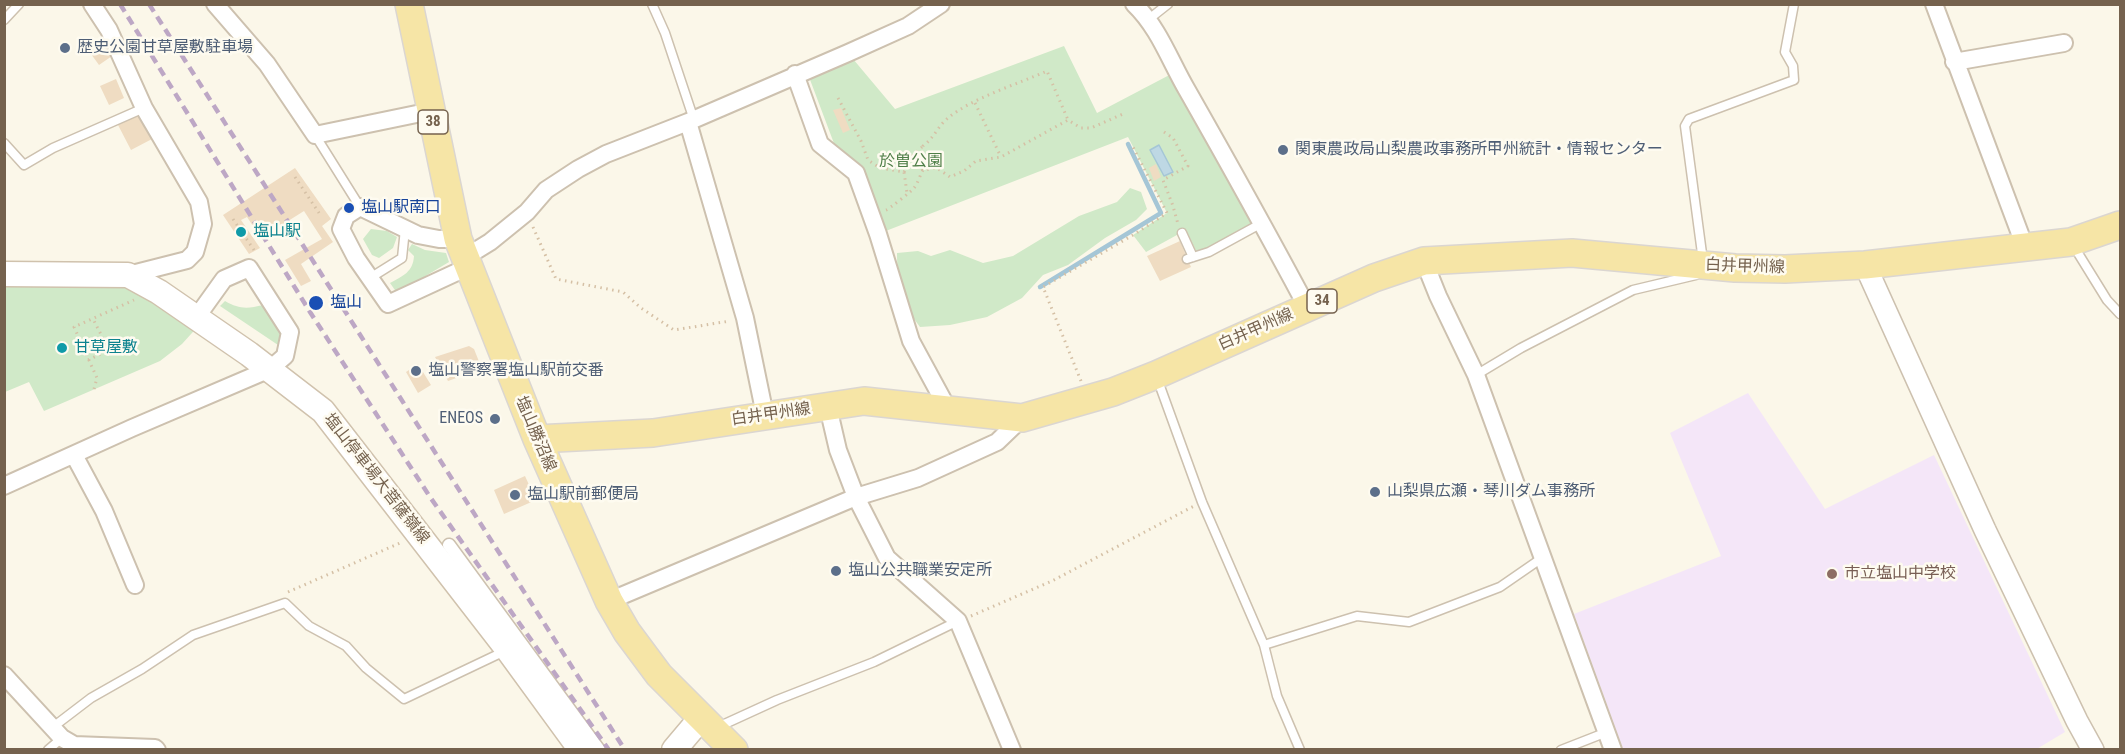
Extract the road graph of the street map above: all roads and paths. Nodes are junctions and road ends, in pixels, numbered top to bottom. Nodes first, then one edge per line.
1 (19, 4) edge
2 (93, 4) edge
3 (215, 4) edge
4 (409, 4) edge
5 (652, 4) edge
6 (941, 4) edge
7 (1134, 4) edge
8 (1168, 4) edge
9 (1794, 4) edge
10 (1934, 4) edge
11 (1149, 18) junction
12 (4, 20) edge
13 (2064, 43) dead end
14 (1954, 62) junction
15 (795, 74) junction
16 (838, 98) dead end
17 (975, 103) junction
18 (144, 108) junction
19 (431, 111) junction
20 (1123, 114) dead end
21 (1068, 120) junction
22 (691, 121) junction
23 (1164, 132) dead end
24 (315, 135) junction
25 (4, 143) edge
26 (923, 146) junction
27 (1133, 147) dead end
28 (1001, 157) junction
29 (923, 170) junction
30 (904, 172) junction
31 (295, 177) dead end
32 (907, 193) junction
33 (360, 207) junction
34 (526, 212) junction
35 (319, 213) dead end
36 (871, 216) junction
37 (233, 219) dead end
38 (1262, 223) junction
39 (2121, 225) edge
40 (405, 229) junction
41 (1182, 233) joint
42 (2071, 242) junction
43 (2025, 247) junction
44 (254, 250) dead end
45 (464, 254) junction
46 (1424, 261) junction
47 (1704, 266) junction
48 (1865, 266) junction
49 (1735, 268) junction
50 (4, 274) edge
51 (128, 275) junction
52 (370, 278) junction
53 (154, 289) junction
54 (1307, 307) junction
55 (2121, 314) edge
56 (196, 318) junction
57 (745, 318) junction
58 (93, 319) junction
59 (88, 360) junction
60 (270, 369) junction
61 (1156, 375) junction
62 (1476, 375) junction
63 (94, 389) dead end
64 (1088, 399) junction
65 (828, 406) junction
66 (948, 411) junction
67 (765, 415) junction
68 (1022, 418) junction
69 (537, 440) junction
70 (74, 455) junction
71 (4, 486) edge
72 (856, 497) junction
73 (1202, 502) junction
74 (419, 534) junction
75 (449, 545) dead end
76 (1542, 558) junction
77 (135, 585) dead end
78 (609, 601) junction
79 (285, 603) junction
80 (958, 621) junction
81 (1264, 645) junction
82 (508, 650) junction
83 (4, 675) edge
84 (707, 724) junction
85 (58, 732) junction
86 (1607, 732) junction
87 (48, 750) edge
88 (157, 750) edge
89 (581, 750) edge
90 (599, 750) edge
91 (674, 750) edge
92 (734, 750) edge
93 (1012, 750) edge
94 (1300, 750) edge
95 (1561, 750) edge
96 (1613, 750) edge
97 (2093, 750) edge

1 - 12 lane
2 - 18 street
3 - 24 street
4 - 19 main road, 塩山勝沼線 / 38
5 - 22 lane
6 - 15 street
7 - 11 street
8 - 11 lane
9 - 47 lane
10 - 14 street
11 - 38 street
13 - 14 street
14 - 43 street
15 - 22 street
15 - 36 street
16 - 30 path
17 - 21 path
17 - 26 path
17 - 28 path
18 - 25 lane
18 - 51 street
19 - 24 street
19 - 45 main road, 塩山勝沼線 / 38
20 - 21 path
21 - 28 path
22 - 34 street
22 - 57 street
23 - 41 path
24 - 33 lane
26 - 29 path
26 - 30 path
27 - 64 path
28 - 29 path
29 - 32 path
30 - 32 path
31 - 35 path
32 - 36 path
33 - 40 street
33 - 52 street
34 - 45 street
34 - 57 path
36 - 66 street
37 - 44 path
38 - 41 lane
38 - 54 street
39 - 42 main road, 白井甲州線 / 34
40 - 45 street
40 - 52 lane
42 - 43 main road, 白井甲州線 / 34
42 - 55 lane
43 - 48 main road, 白井甲州線 / 34
45 - 52 street
45 - 69 main road, 塩山勝沼線 / 38
46 - 47 main road, 白井甲州線 / 34
46 - 54 main road, 白井甲州線 / 34
46 - 62 street
47 - 49 main road, 白井甲州線 / 34
48 - 49 main road, 白井甲州線 / 34
48 - 97 street
49 - 62 lane
50 - 51 main road, 塩山停車場大菩薩嶺線
51 - 53 main road, 塩山停車場大菩薩嶺線
53 - 56 main road, 塩山停車場大菩薩嶺線
53 - 58 path
54 - 61 main road, 白井甲州線 / 34
56 - 60 main road, 塩山停車場大菩薩嶺線
56 - 60 street
57 - 67 street
58 - 59 path
58 - 59 path
59 - 63 path
60 - 70 street
60 - 74 main road, 塩山停車場大菩薩嶺線
61 - 64 main road, 白井甲州線 / 34
61 - 73 lane
62 - 76 street
64 - 68 main road, 白井甲州線 / 34
65 - 66 main road, 白井甲州線 / 34
65 - 67 main road, 白井甲州線 / 34
65 - 72 street
66 - 68 main road, 白井甲州線 / 34
67 - 69 main road, 白井甲州線 / 34
68 - 72 street
69 - 78 main road, 塩山勝沼線 / 38
70 - 71 street
70 - 77 street
72 - 78 street
72 - 80 street
73 - 80 path
73 - 81 lane
74 - 79 path
74 - 82 main road, 塩山停車場大菩薩嶺線
75 - 90 street
76 - 81 lane
76 - 86 street
78 - 84 main road, 塩山勝沼線 / 38
79 - 82 lane
79 - 85 lane
80 - 84 lane
80 - 93 street
81 - 94 lane
82 - 89 main road, 塩山停車場大菩薩嶺線
83 - 85 street
84 - 91 main road
84 - 92 main road, 塩山勝沼線 / 38
85 - 87 lane
85 - 88 street
86 - 95 lane
86 - 96 street

